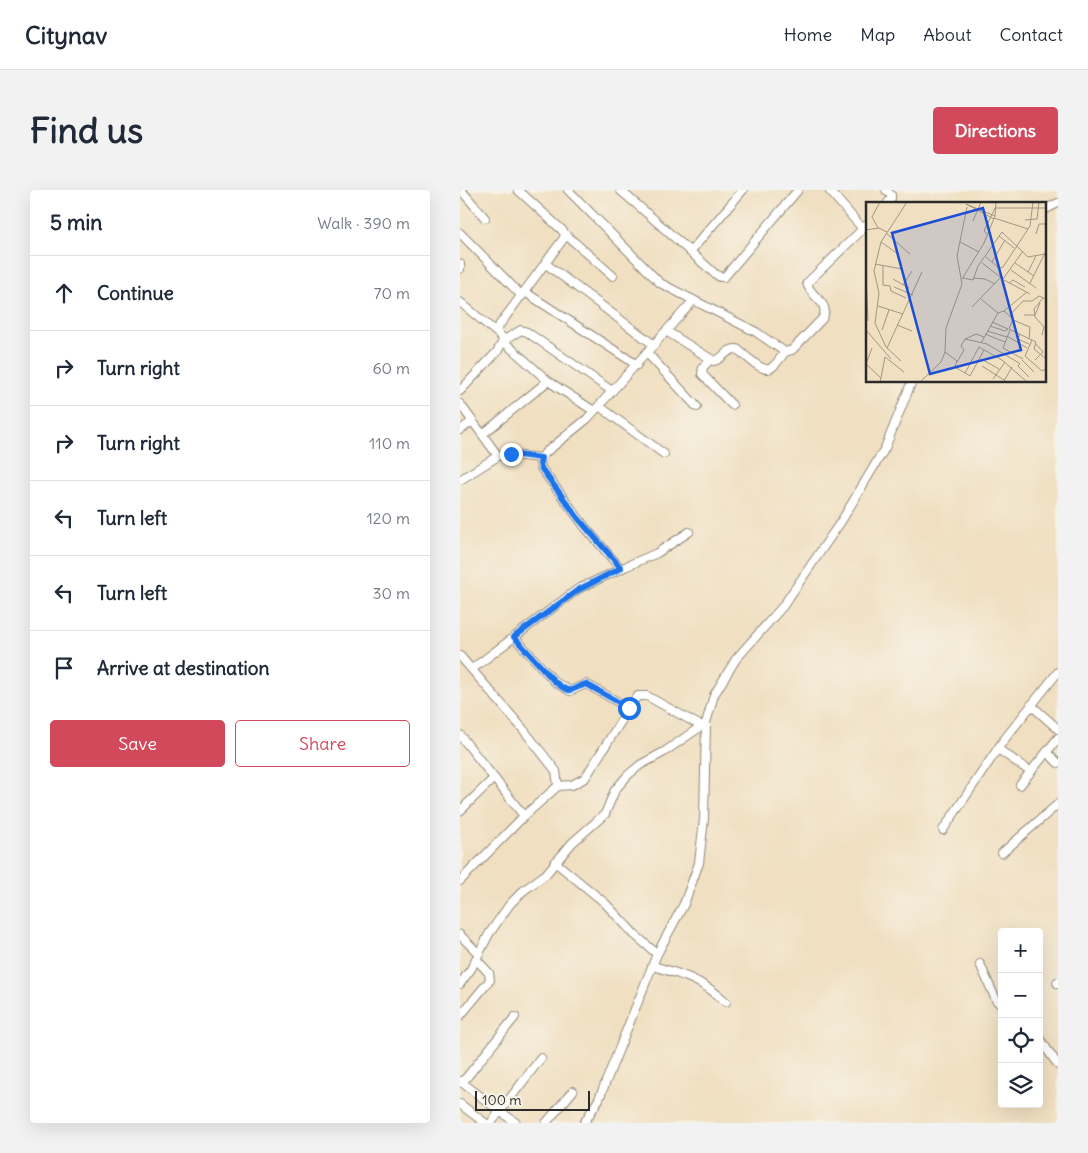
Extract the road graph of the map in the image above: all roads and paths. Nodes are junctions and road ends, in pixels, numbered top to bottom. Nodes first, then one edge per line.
1 (461, 190) edge
2 (518, 190) edge
3 (568, 190) edge
4 (620, 190) edge
5 (743, 190) edge
6 (798, 190) edge
7 (829, 190) edge
8 (886, 190) edge
9 (889, 202) edge
10 (1058, 203) edge
11 (1046, 209) edge
12 (486, 218) dead end
13 (865, 227) edge
14 (460, 233) edge
15 (565, 234) junction
16 (690, 252) junction
17 (460, 264) edge
18 (546, 264) junction
19 (460, 269) edge
20 (613, 276) dead end
21 (524, 294) junction
22 (693, 301) junction
23 (460, 302) edge
24 (666, 331) junction
25 (495, 332) junction
26 (503, 341) junction
27 (654, 345) junction
28 (785, 352) junction
29 (647, 353) junction
30 (710, 360) junction
31 (637, 364) junction
32 (548, 381) junction
33 (912, 382) edge
34 (461, 388) edge
35 (612, 391) junction
36 (460, 404) edge
37 (732, 405) dead end
38 (697, 407) dead end
39 (596, 409) junction
40 (473, 421) junction
41 (460, 430) edge
42 (483, 434) junction
43 (664, 454) dead end
44 (498, 456) junction
45 (541, 458) junction
46 (460, 480) edge
47 (689, 532) dead end
48 (621, 568) junction
49 (514, 637) junction
50 (460, 656) edge
51 (472, 669) junction
52 (1058, 672) edge
53 (1031, 705) junction
54 (629, 708) junction
55 (703, 724) junction
56 (1058, 730) edge
57 (460, 735) edge
58 (1058, 738) edge
59 (998, 749) junction
60 (1047, 752) junction
61 (1058, 763) edge
62 (1031, 772) junction
63 (494, 778) junction
64 (1020, 784) dead end
65 (558, 786) junction
66 (1058, 804) edge
67 (460, 811) edge
68 (524, 816) junction
69 (943, 830) dead end
70 (1002, 853) dead end
71 (555, 862) junction
72 (460, 881) edge
73 (460, 935) edge
74 (657, 954) junction
75 (477, 956) junction
76 (980, 964) dead end
77 (653, 966) junction
78 (460, 984) edge
79 (726, 1002) dead end
80 (998, 1002) edge
81 (460, 1016) edge
82 (515, 1017) dead end
83 (1043, 1044) edge
84 (541, 1058) dead end
85 (1058, 1065) edge
86 (461, 1082) edge
87 (572, 1091) dead end
88 (460, 1104) edge
89 (499, 1110) junction
90 (485, 1123) edge
91 (491, 1123) edge
92 (516, 1123) edge
93 (546, 1123) edge
94 (584, 1123) edge

1 - 12 street
2 - 15 street
3 - 22 street
4 - 16 street
5 - 16 street
6 - 16 street
7 - 13 street
8 - 9 street
10 - 11 street
13 - 28 street
14 - 21 street
15 - 18 street
15 - 20 street
17 - 19 street
18 - 21 street
18 - 27 street
21 - 25 street
21 - 31 street
22 - 24 street
22 - 28 street
23 - 25 street
24 - 27 street
24 - 30 street
25 - 26 street
26 - 32 street
26 - 34 street
26 - 35 street
27 - 29 street
28 - 30 street
29 - 31 street
29 - 38 street
30 - 37 street
31 - 35 street
32 - 39 street
32 - 42 street
33 - 55 street
35 - 39 street
36 - 40 street
39 - 43 street
39 - 45 street
40 - 41 street
40 - 42 street
42 - 44 street
44 - 45 street
44 - 46 street
45 - 48 street
47 - 48 street
48 - 49 street
49 - 51 street
49 - 54 street
50 - 51 street
51 - 65 street
52 - 53 street
53 - 56 street
53 - 59 street
54 - 55 street
54 - 65 street
55 - 71 street
55 - 74 street
57 - 63 street
58 - 60 street
59 - 62 street
59 - 69 street
60 - 61 street
60 - 62 street
62 - 64 street
63 - 67 street
63 - 68 street
65 - 68 street
66 - 70 street
68 - 72 street
71 - 74 street
71 - 75 street
73 - 75 street
74 - 77 street
75 - 78 street
75 - 81 street
76 - 80 street
77 - 79 street
77 - 94 street
82 - 86 street
83 - 85 street
84 - 89 street
86 - 89 street
87 - 93 street
88 - 90 street
89 - 91 street
89 - 92 street

